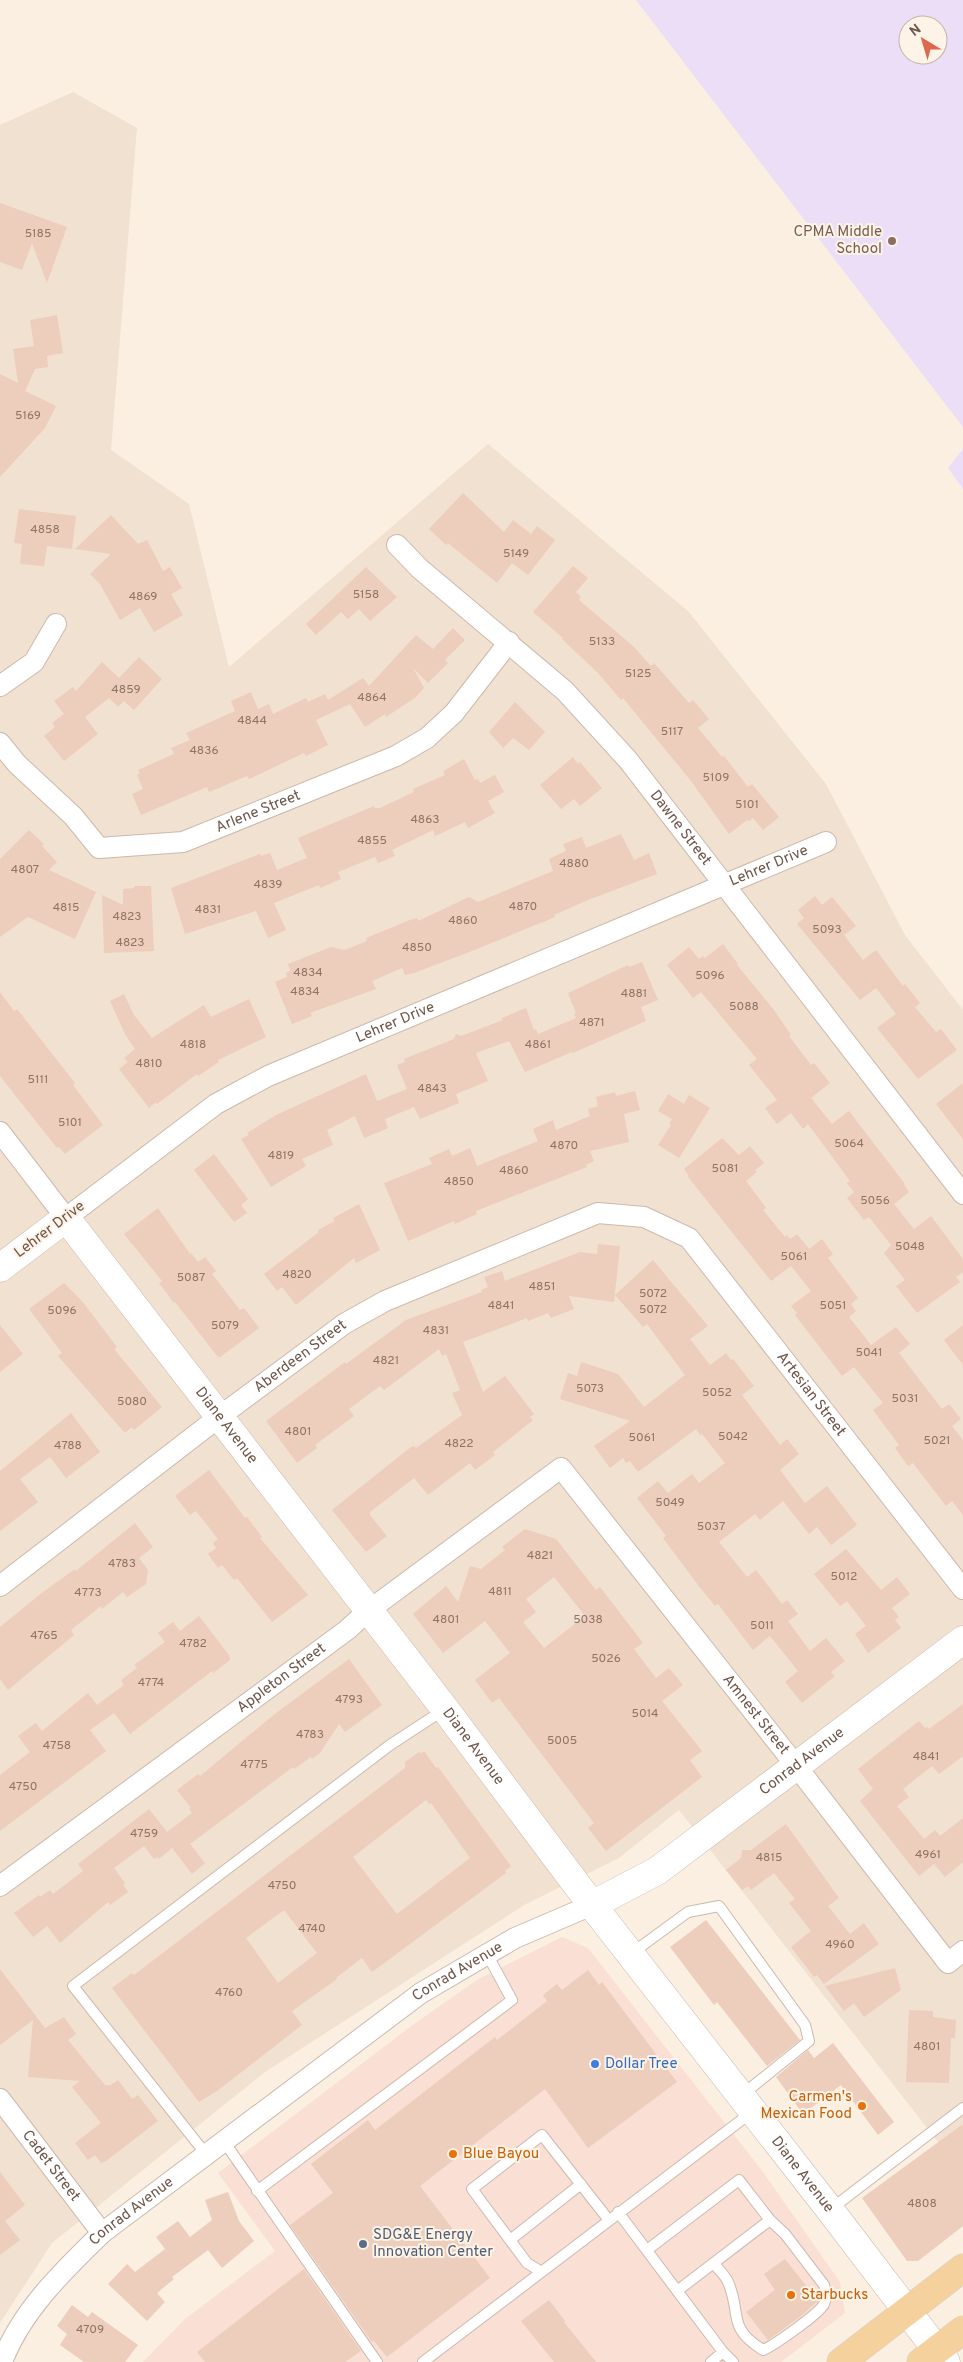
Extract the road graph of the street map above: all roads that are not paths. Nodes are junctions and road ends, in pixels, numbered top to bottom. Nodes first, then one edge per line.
1 (397, 545) dead end
2 (56, 624) dead end
3 (509, 642) junction
4 (0, 686) edge
5 (0, 743) edge
6 (826, 842) dead end
7 (726, 885) junction
8 (0, 1132) edge
9 (963, 1194) edge
10 (644, 1217) joint
11 (66, 1218) junction
12 (0, 1268) edge
13 (219, 1417) junction
14 (561, 1468) joint
15 (0, 1586) edge
16 (963, 1589) edge
17 (368, 1611) junction
18 (963, 1640) edge
19 (445, 1709) junction
20 (797, 1767) junction
21 (0, 1886) edge
22 (592, 1905) junction
23 (487, 1954) junction
24 (630, 1954) junction
25 (955, 1957) edge
26 (0, 2098) edge
27 (747, 2103) junction
28 (963, 2108) edge
29 (223, 2140) junction
30 (205, 2153) junction
31 (581, 2184) junction
32 (257, 2191) junction
33 (830, 2210) junction
34 (618, 2212) junction
35 (608, 2219) junction
36 (770, 2220) junction
37 (102, 2232) junction
38 (510, 2240) junction
39 (647, 2250) junction
40 (713, 2263) junction
41 (963, 2268) edge
42 (540, 2271) junction
43 (677, 2291) junction
44 (907, 2311) junction
45 (963, 2330) edge
46 (723, 2352) junction
47 (935, 2358) edge
48 (2, 2362) edge
49 (378, 2362) edge
50 (423, 2362) edge
51 (711, 2362) edge
52 (733, 2362) edge
53 (841, 2362) edge

1 - 3 street, Dawne Street
2 - 4 street
3 - 5 street, Arlene Street
3 - 7 street, Dawne Street
6 - 7 street, Lehrer Drive
7 - 9 street, Dawne Street
7 - 11 street, Lehrer Drive
8 - 11 street, Diane Avenue
10 - 13 street, Aberdeen Street
10 - 16 street, Artesian Street
11 - 12 street, Lehrer Drive
11 - 13 street, Diane Avenue
13 - 15 street, Aberdeen Street
13 - 17 street, Diane Avenue
14 - 17 street, Appleton Street
14 - 20 street, Amnest Street
17 - 19 street, Diane Avenue
17 - 21 street, Appleton Street
18 - 20 street, Conrad Avenue
19 - 22 street, Diane Avenue
19 - 30 lane
20 - 22 street, Conrad Avenue
20 - 25 street, Amnest Street
22 - 23 street, Conrad Avenue
22 - 24 street, Diane Avenue
23 - 29 street, Conrad Avenue
23 - 32 lane
24 - 27 street, Diane Avenue
24 - 27 lane
26 - 37 street, Cadet Street
27 - 33 street, Diane Avenue
27 - 34 lane
28 - 33 lane
29 - 30 street, Conrad Avenue
29 - 32 lane
30 - 37 street, Conrad Avenue
31 - 35 lane
31 - 38 lane
31 - 38 lane
32 - 49 lane
33 - 44 street, Diane Avenue
34 - 35 lane
34 - 39 lane
35 - 42 lane
36 - 39 lane
36 - 40 lane
36 - 40 lane
37 - 48 street, Conrad Avenue
38 - 42 lane
39 - 43 lane
40 - 43 lane
41 - 44 main road
42 - 50 lane
43 - 46 lane
44 - 47 street, Diane Avenue
44 - 53 main road
45 - 47 main road
46 - 51 lane
46 - 52 lane

